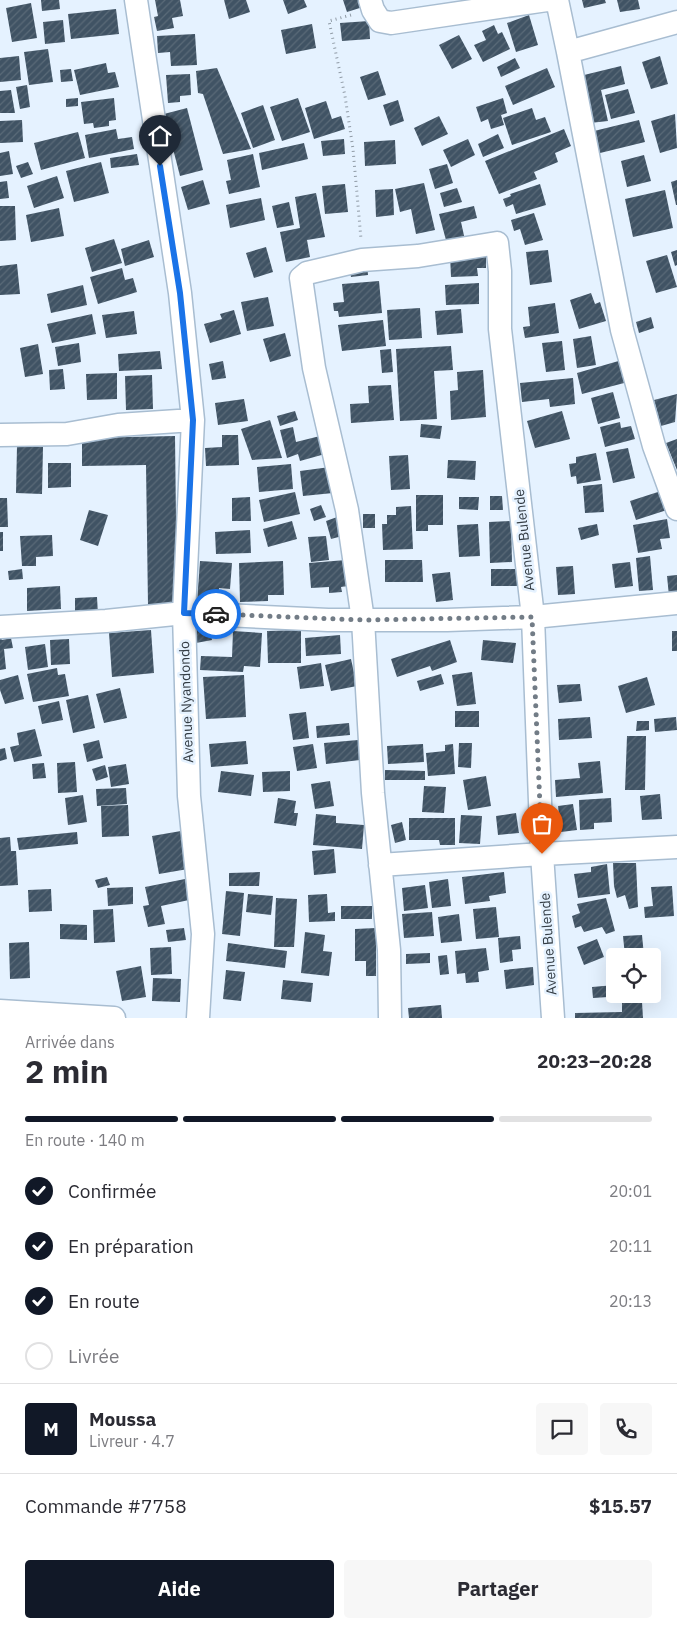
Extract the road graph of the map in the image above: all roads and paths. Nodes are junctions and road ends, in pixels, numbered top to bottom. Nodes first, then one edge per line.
1 (136, 0) edge
2 (547, 0) edge
3 (556, 0) edge
4 (372, 5) edge
5 (677, 22) edge
6 (568, 52) junction
7 (362, 260) junction
8 (193, 420) junction
9 (0, 435) edge
10 (677, 510) edge
11 (677, 603) edge
12 (184, 613) junction
13 (532, 617) junction
14 (363, 620) junction
15 (0, 627) edge
16 (677, 847) edge
17 (542, 854) junction
18 (380, 865) junction
19 (0, 1011) edge
20 (114, 1018) edge
21 (198, 1018) edge
22 (390, 1018) edge
23 (553, 1018) edge

1 - 8 street, Avenue Nyandondo
2 - 4 street
3 - 6 street
4 - 7 path
5 - 6 street
6 - 10 street
7 - 13 street, Avenue Bulende
7 - 14 street
8 - 9 street
8 - 12 street, Avenue Nyandondo
11 - 13 street
12 - 14 street
12 - 15 street
12 - 21 street, Avenue Nyandondo
13 - 14 street
13 - 17 street, Avenue Bulende
14 - 18 street
16 - 17 street
17 - 18 street
17 - 23 street, Avenue Bulende
18 - 22 street
19 - 20 street

